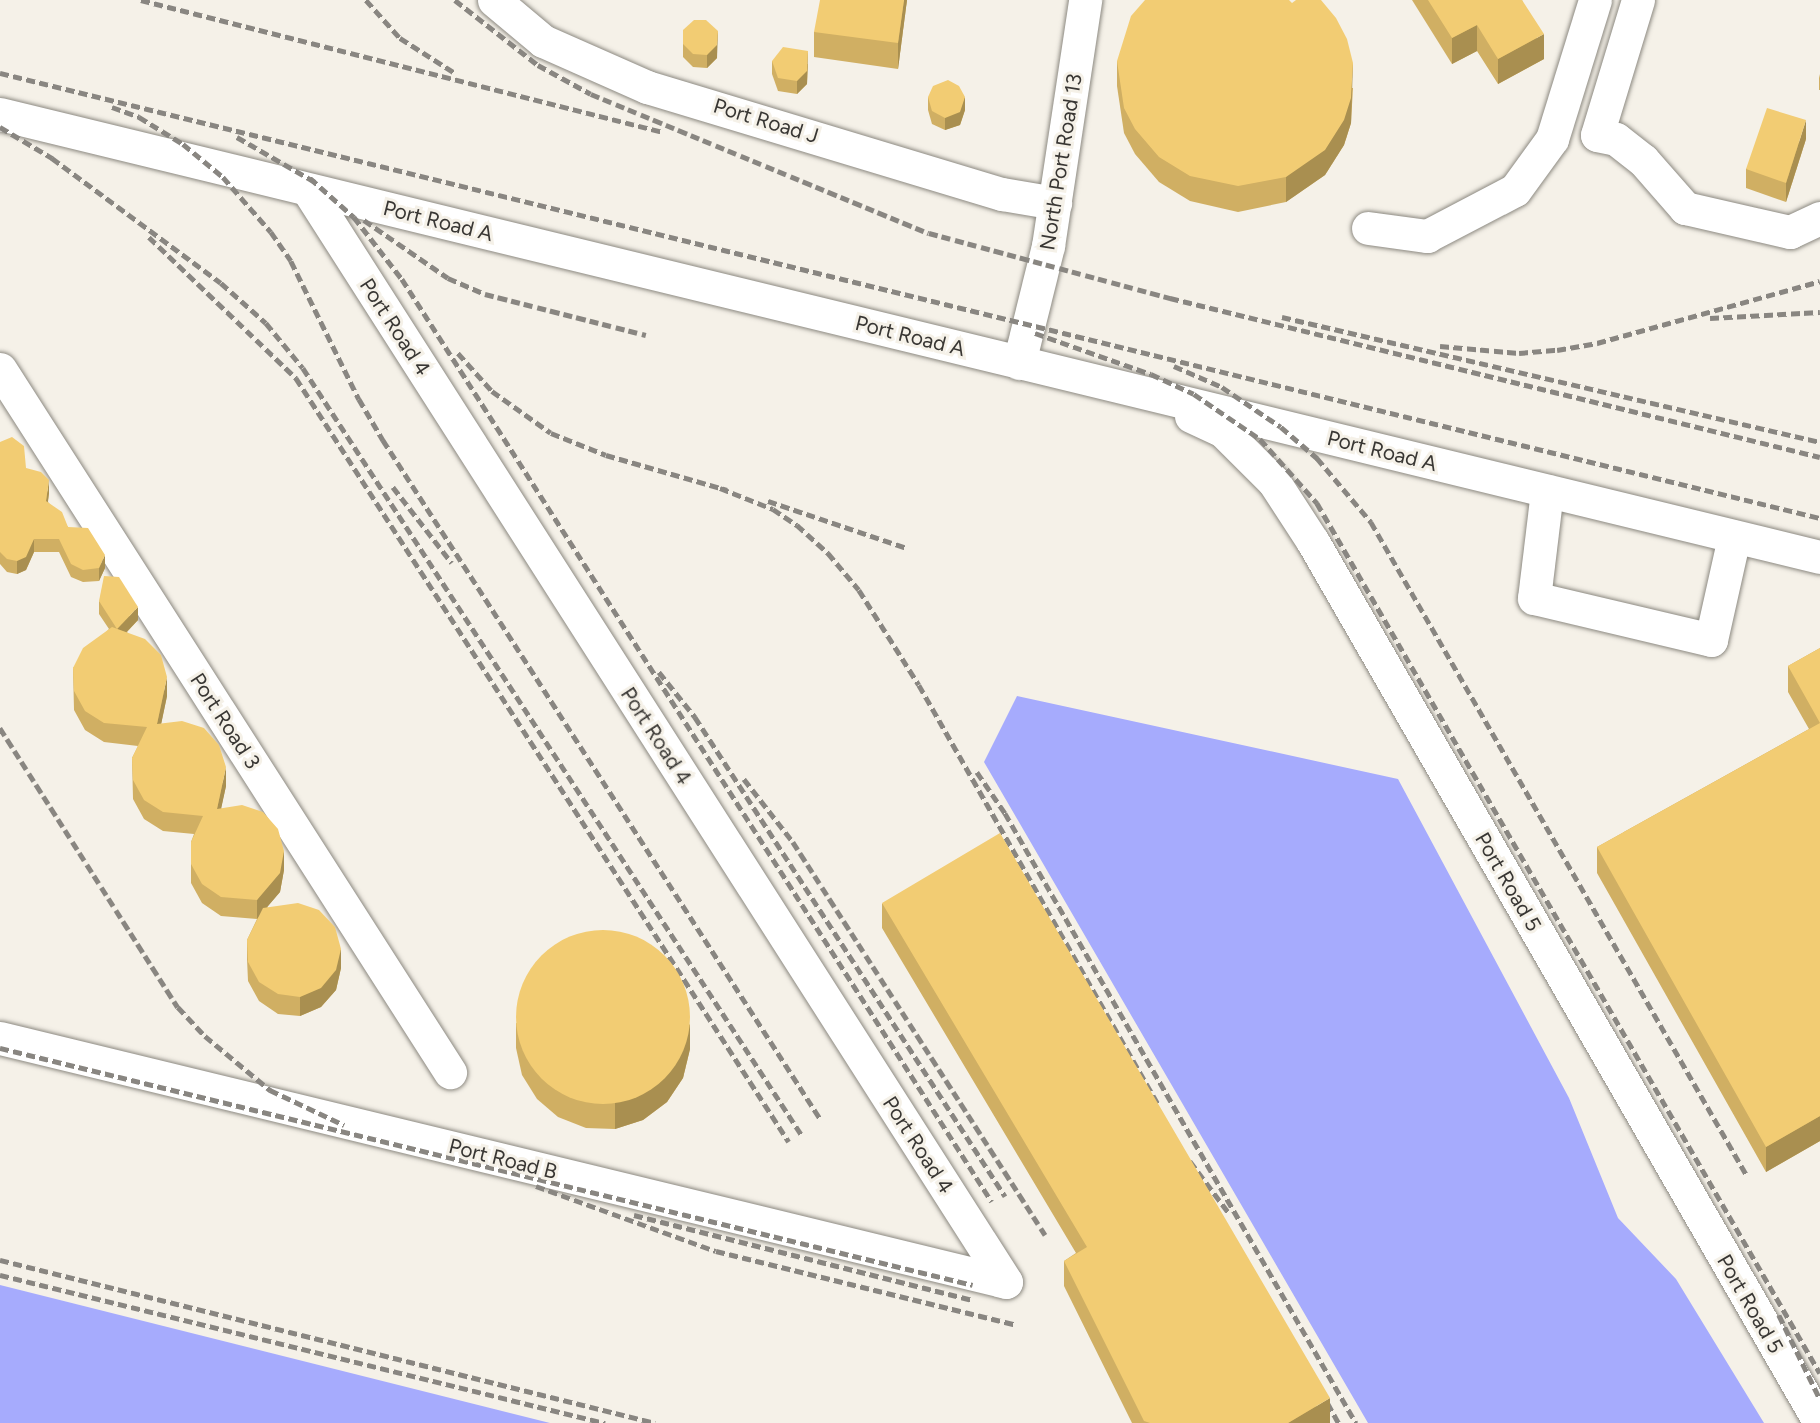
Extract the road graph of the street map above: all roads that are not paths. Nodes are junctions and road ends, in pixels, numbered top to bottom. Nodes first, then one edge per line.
1 (494, 0) edge
2 (1085, 0) edge
3 (1595, 0) edge
4 (1638, 0) edge
5 (3, 119) edge
6 (308, 190) junction
7 (1055, 203) junction
8 (1820, 218) edge
9 (1368, 228) dead end
10 (1019, 363) junction
11 (0, 369) edge
12 (1143, 393) junction
13 (1547, 491) junction
14 (1734, 537) junction
15 (1820, 557) edge
16 (0, 1038) edge
17 (450, 1072) dead end
18 (1006, 1282) joint
19 (1820, 1423) edge

1 - 7 lane, Port Road J
2 - 7 lane, North Port Road 13
3 - 9 lane
4 - 8 lane
5 - 6 lane, Port Road A
6 - 10 lane, Port Road A
6 - 18 lane, Port Road 4
7 - 10 lane, North Port Road 13
10 - 12 lane, Port Road A
11 - 17 lane, Port Road 3
12 - 13 lane, Port Road A
12 - 19 lane, Port Road 5
13 - 14 lane, Port Road A
13 - 14 lane
14 - 15 lane, Port Road A
16 - 18 lane, Port Road B

